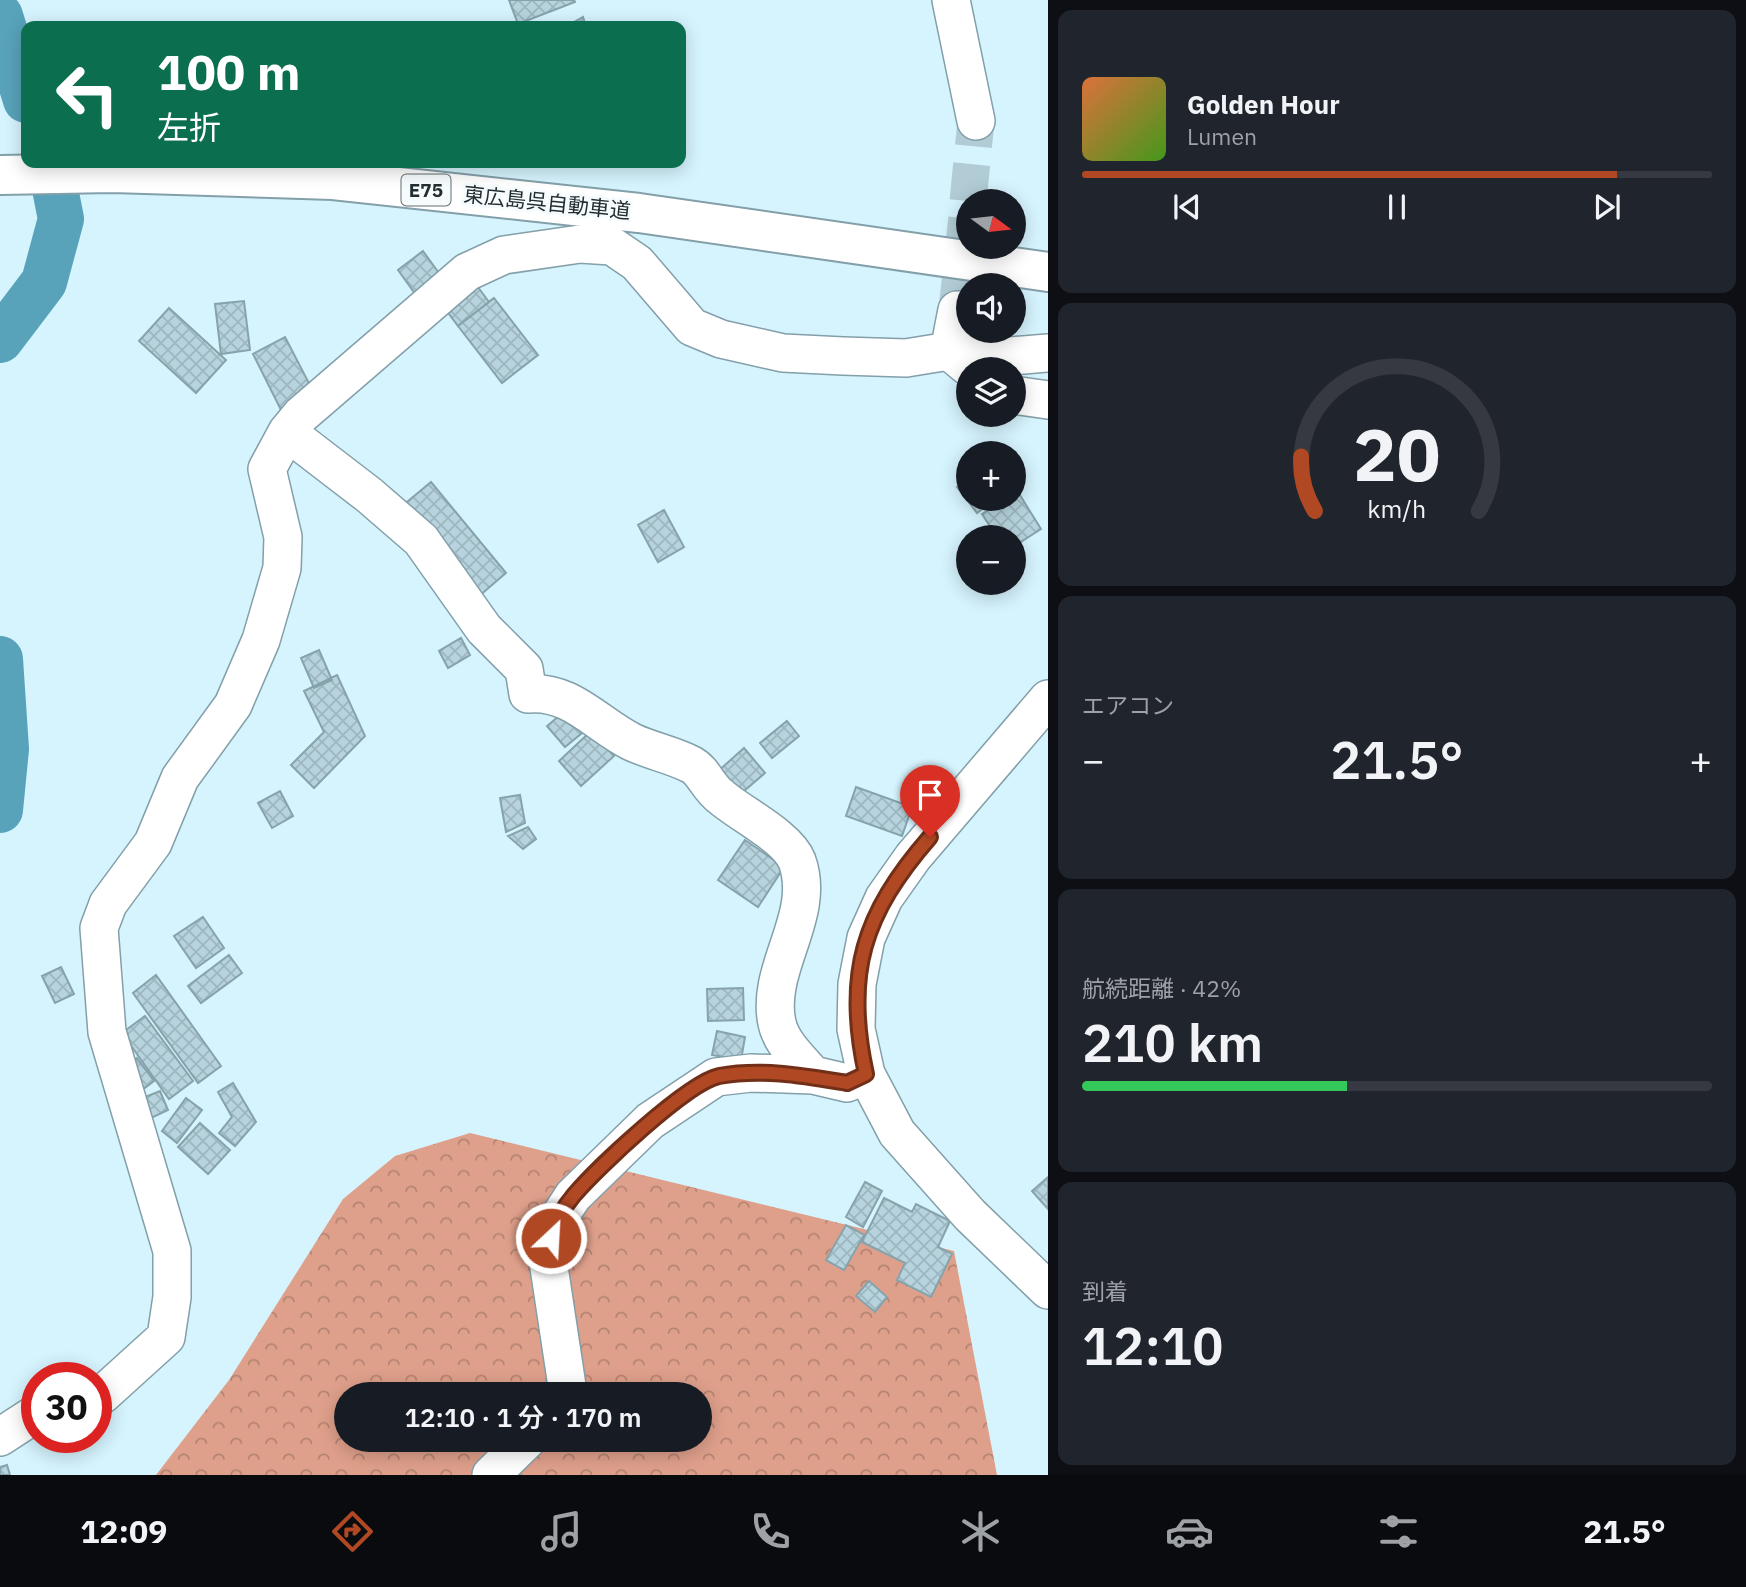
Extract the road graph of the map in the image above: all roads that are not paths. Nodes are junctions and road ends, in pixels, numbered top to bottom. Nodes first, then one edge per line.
1 (951, 0) edge
2 (976, 121) tunnel mouth
3 (0, 175) edge
4 (1048, 272) edge
5 (1048, 353) edge
6 (999, 357) edge
7 (956, 360) edge
8 (1026, 396) edge
9 (1048, 400) edge
10 (287, 432) junction
11 (1048, 699) edge
12 (866, 1074) junction
13 (813, 1075) junction
14 (1048, 1290) edge
15 (566, 1382) edge
16 (112, 1386) edge
17 (21, 1423) edge
18 (0, 1437) edge
19 (515, 1452) edge
20 (491, 1475) edge

1 - 2 street
3 - 4 highway, 東広島呉自動車道 / E75
5 - 6 street
7 - 10 street
8 - 9 street
10 - 13 street
10 - 16 street
11 - 12 street
12 - 13 street
12 - 14 street
13 - 15 street
17 - 18 street
19 - 20 street

